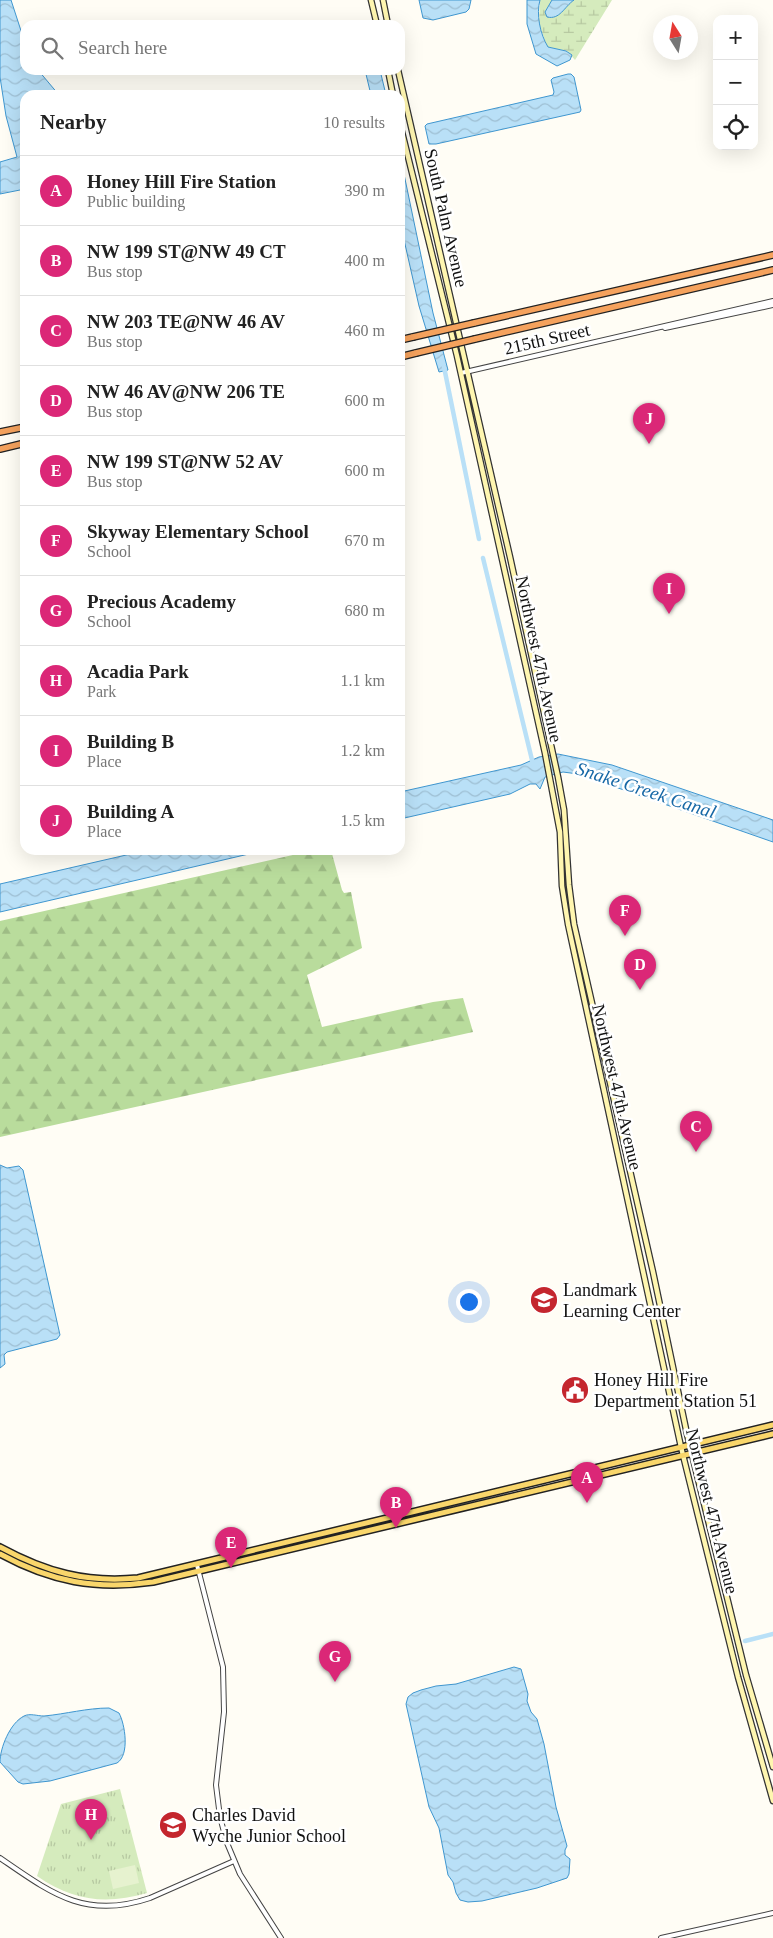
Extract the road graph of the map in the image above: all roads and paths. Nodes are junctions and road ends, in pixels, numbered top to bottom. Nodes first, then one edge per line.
1 (371, 0) edge
2 (383, 0) edge
3 (376, 20) edge
4 (387, 20) edge
5 (389, 75) edge
6 (399, 75) edge
7 (392, 90) edge
8 (403, 90) edge
9 (405, 101) edge
10 (405, 144) edge
11 (773, 255) edge
12 (773, 270) edge
13 (773, 301) edge
14 (773, 305) edge
15 (638, 332) junction
16 (405, 339) edge
17 (405, 356) edge
18 (467, 372) junction
19 (461, 373) junction
20 (20, 428) edge
21 (0, 432) edge
22 (20, 444) edge
23 (0, 449) edge
24 (620, 1160) junction
25 (631, 1171) junction
26 (640, 1216) junction
27 (634, 1224) junction
28 (654, 1322) junction
29 (665, 1332) junction
30 (773, 1425) edge
31 (773, 1434) edge
32 (690, 1445) junction
33 (681, 1447) junction
34 (692, 1454) junction
35 (684, 1456) junction
36 (0, 1547) edge
37 (0, 1554) edge
38 (197, 1565) junction
39 (199, 1572) junction
40 (86, 1581) junction
41 (717, 1588) junction
42 (727, 1594) junction
43 (773, 1766) edge
44 (768, 1780) junction
45 (773, 1786) edge
46 (773, 1801) edge
47 (0, 1858) edge
48 (234, 1862) junction
49 (773, 1913) edge
50 (281, 1938) edge
51 (661, 1938) edge

1 - 3 main road
2 - 4 main road
5 - 7 main road
6 - 8 main road, South Palm Avenue
9 - 18 main road, South Palm Avenue
10 - 19 main road, South Palm Avenue
11 - 16 highway, bridge
12 - 17 highway, bridge
13 - 15 street, 215th Street
14 - 15 street, 215th Street
15 - 18 street, 215th Street
18 - 19 street, 215th Street
18 - 25 main road, Northwest 47th Avenue
19 - 24 main road, Northwest 47th Avenue
20 - 21 highway
22 - 23 highway
24 - 25 main road
24 - 27 main road, Northwest 47th Avenue
25 - 26 main road, Northwest 47th Avenue
26 - 27 main road
26 - 29 main road, Northwest 47th Avenue
27 - 28 main road, Northwest 47th Avenue
28 - 29 main road
28 - 33 main road, Northwest 47th Avenue
29 - 32 main road, Northwest 47th Avenue
30 - 32 main road
31 - 34 main road
32 - 33 main road
32 - 34 main road, Northwest 47th Avenue
33 - 35 main road, Northwest 47th Avenue
33 - 38 main road
34 - 35 main road
34 - 42 main road, Northwest 47th Avenue
35 - 39 main road
35 - 41 main road, Northwest 47th Avenue
36 - 40 main road
37 - 40 main road
38 - 39 street
38 - 40 main road
39 - 40 main road
39 - 48 street
41 - 42 main road
41 - 44 main road, Northwest 47th Avenue
42 - 43 main road, Northwest 47th Avenue
44 - 45 main road
44 - 46 main road, Northwest 47th Avenue
47 - 48 street
48 - 50 street
49 - 51 street

